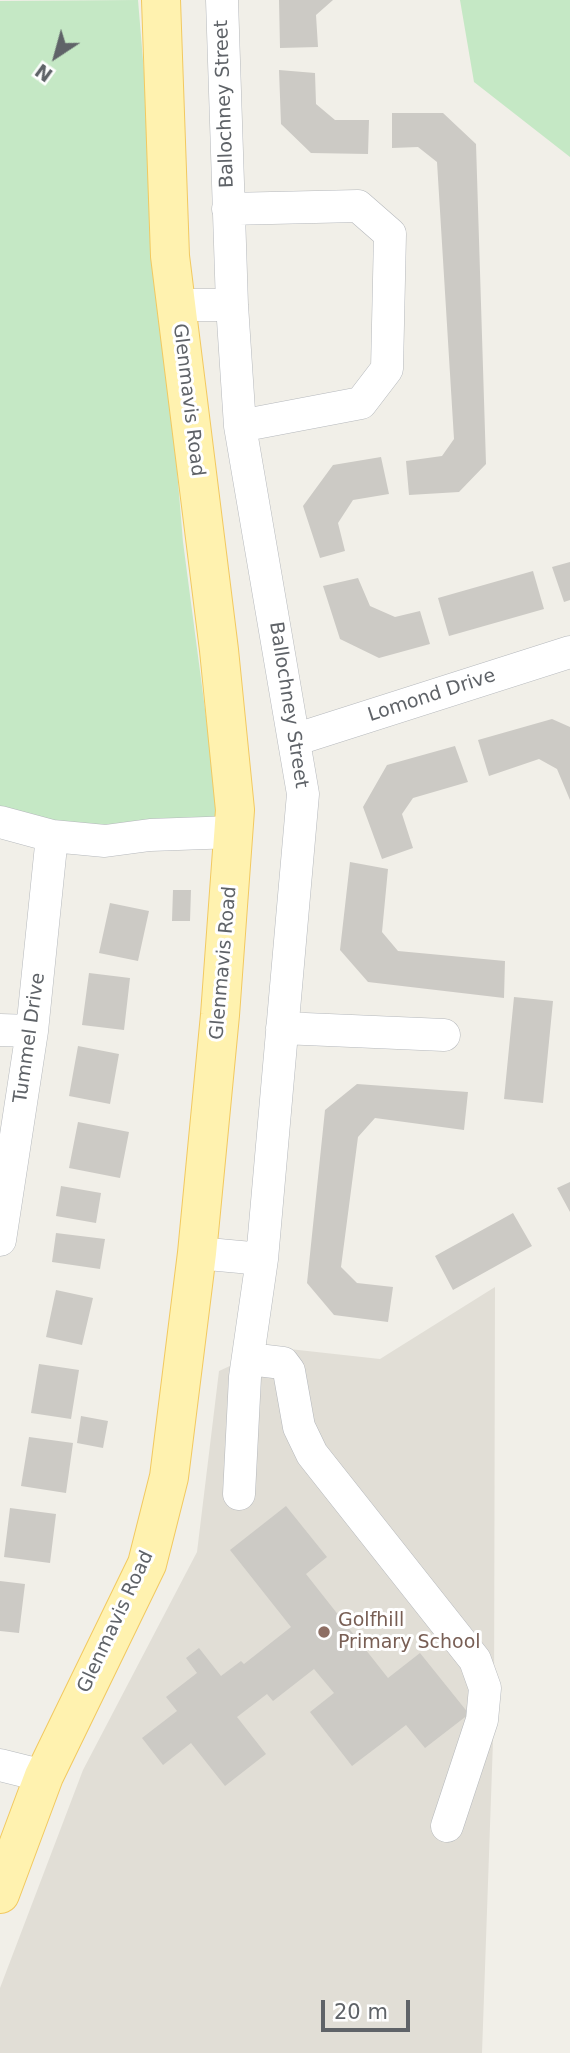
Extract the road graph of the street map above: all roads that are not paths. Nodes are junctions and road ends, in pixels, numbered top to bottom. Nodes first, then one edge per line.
1 (161, 0) edge
2 (222, 0) edge
3 (228, 208) junction
4 (176, 305) junction
5 (232, 305) junction
6 (240, 426) junction
7 (570, 652) edge
8 (294, 740) junction
9 (0, 822) edge
10 (234, 832) junction
11 (52, 836) junction
12 (282, 1028) junction
13 (0, 1030) edge
14 (32, 1031) junction
15 (444, 1035) dead end
16 (0, 1240) edge
17 (197, 1253) junction
18 (262, 1259) junction
19 (249, 1360) junction
20 (239, 1494) dead end
21 (0, 1765) edge
22 (44, 1776) junction
23 (447, 1826) dead end
24 (0, 1894) edge

1 - 4 main road, Glenmavis Road
2 - 3 street, Ballochney Street
3 - 5 street, Ballochney Street
3 - 6 street, Ballochney Street
4 - 5 street
4 - 10 main road, Glenmavis Road
5 - 6 street, Ballochney Street
6 - 8 street, Ballochney Street
7 - 8 street, Lomond Drive
8 - 12 street, Ballochney Street
9 - 11 street
10 - 11 street
10 - 17 main road, Glenmavis Road
11 - 14 street, Tummel Drive
12 - 15 street
12 - 18 street, Ballochney Street
13 - 14 street
14 - 16 street, Tummel Drive
17 - 18 street
17 - 22 main road, Glenmavis Road
18 - 19 street, Ballochney Street
19 - 20 street, Ballochney Street
19 - 23 street
21 - 22 street
22 - 24 main road, Glenmavis Road

